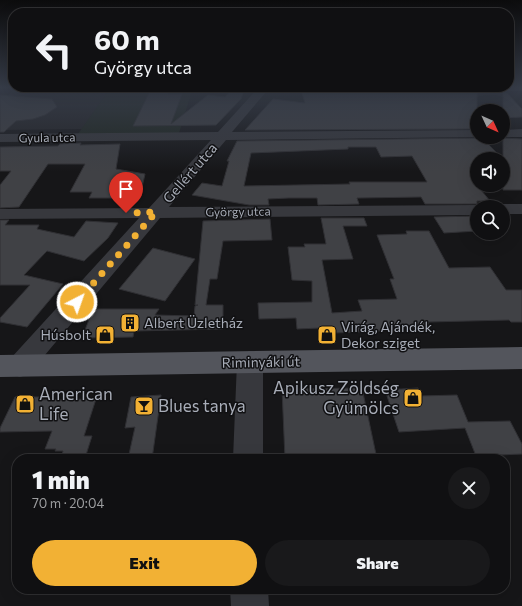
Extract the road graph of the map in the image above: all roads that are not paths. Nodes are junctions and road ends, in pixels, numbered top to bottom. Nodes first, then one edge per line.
1 (240, 115) edge
2 (522, 133) edge
3 (470, 134) edge
4 (510, 134) edge
5 (222, 136) junction
6 (0, 138) edge
7 (510, 209) edge
8 (522, 209) edge
9 (470, 210) edge
10 (156, 212) junction
11 (0, 214) edge
12 (522, 358) edge
13 (250, 362) junction
14 (10, 366) edge
15 (248, 454) edge
16 (250, 594) edge
17 (250, 606) edge

1 - 5 street, Gellért utca
2 - 4 street
3 - 5 street, Gyula utca
5 - 6 street, Gyula utca
5 - 10 street, Gellért utca
7 - 8 street
9 - 10 street, György utca
10 - 11 street, György utca
10 - 14 street, Gellért utca
12 - 13 main road, Riminyáki út
13 - 14 main road, Riminyáki út
13 - 15 street
16 - 17 street

